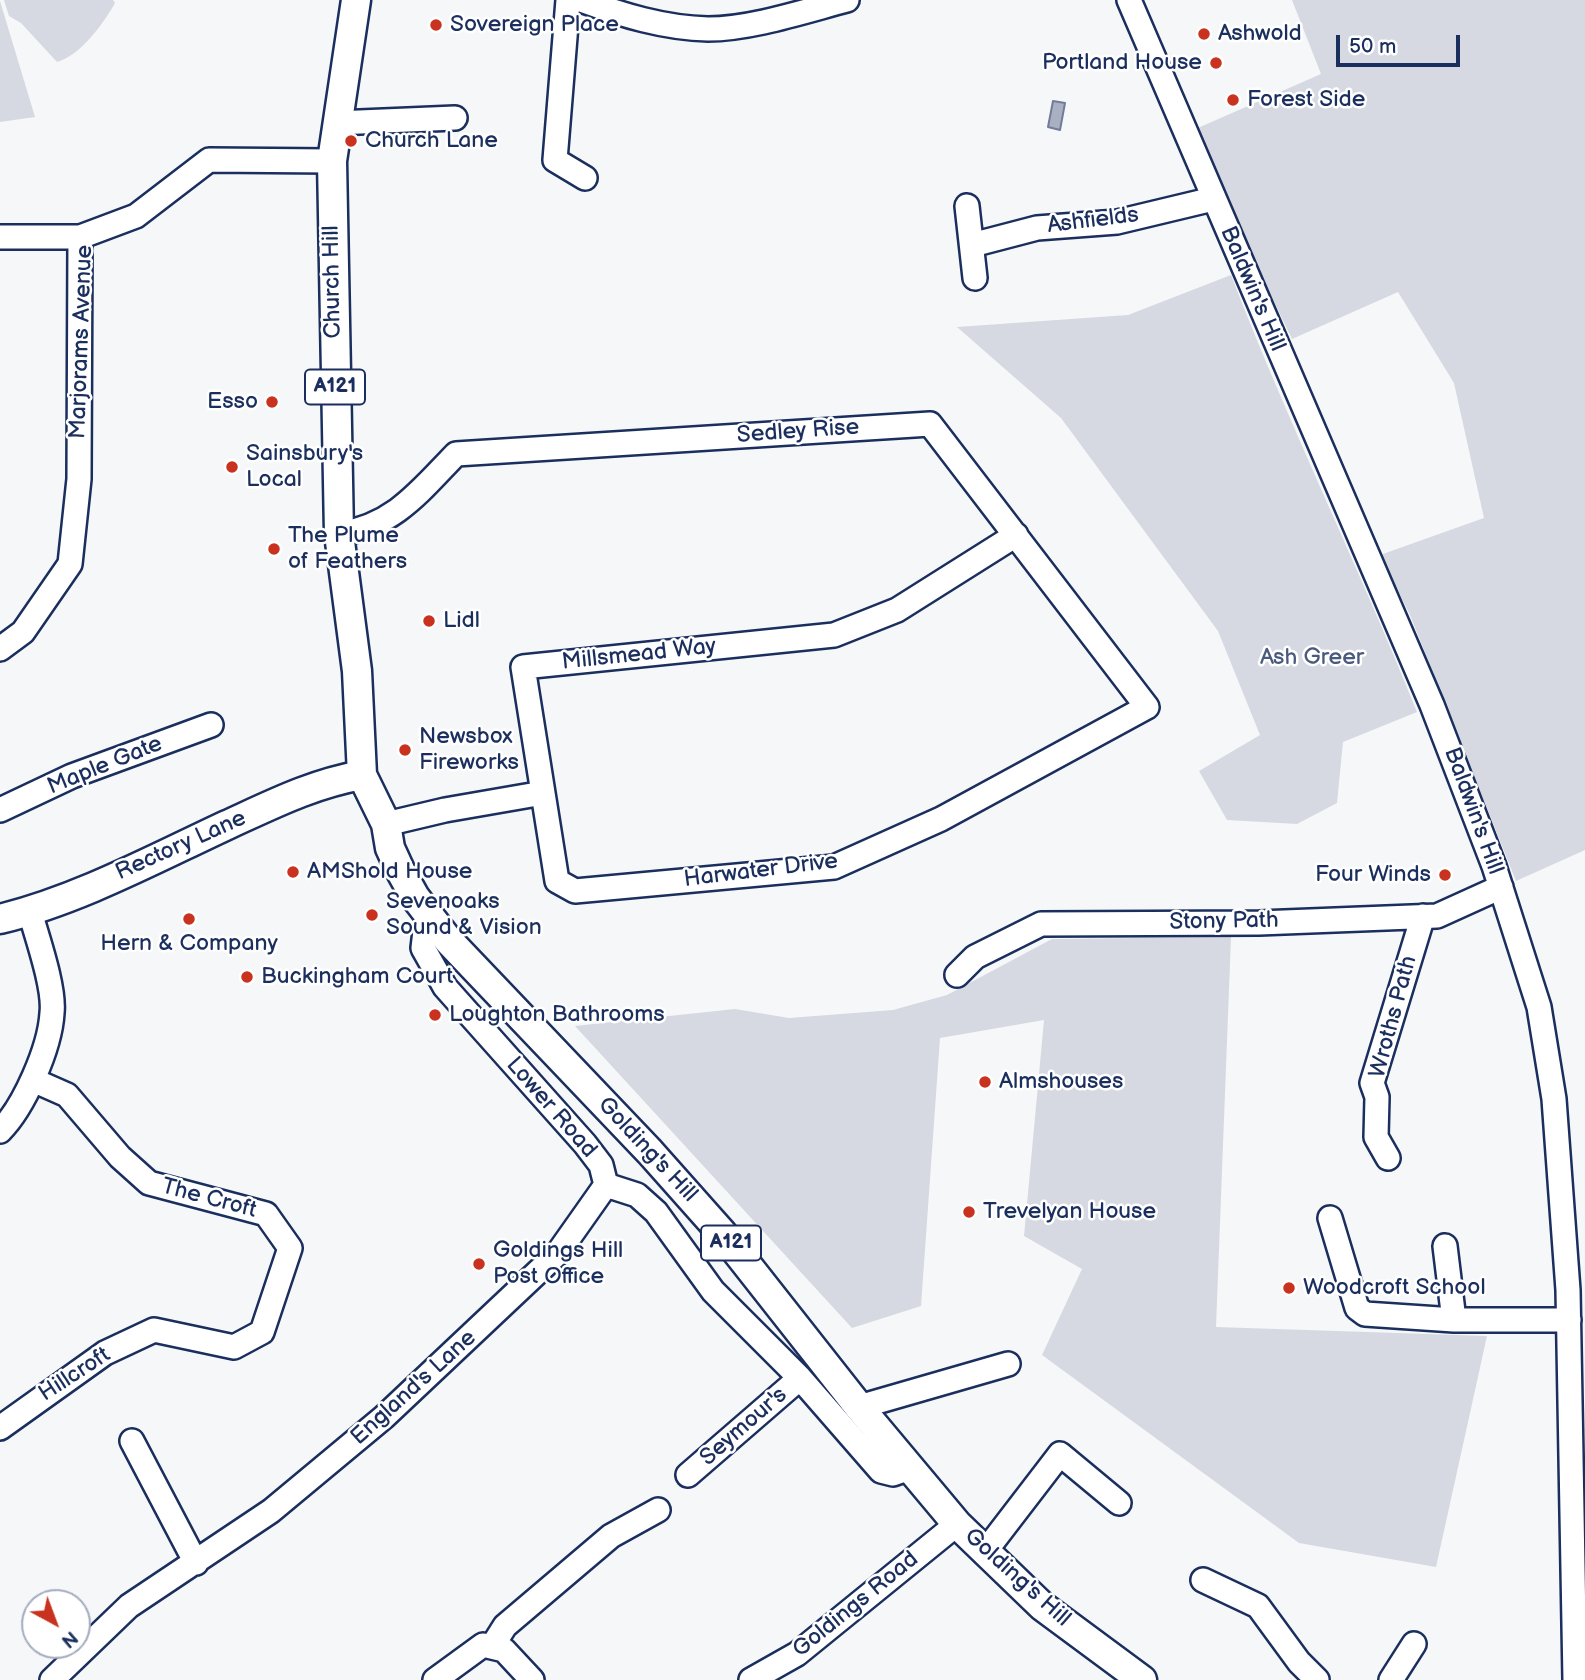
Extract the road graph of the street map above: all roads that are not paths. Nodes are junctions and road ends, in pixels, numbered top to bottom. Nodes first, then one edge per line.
1 (356, 0) edge
2 (568, 0) edge
3 (581, 0) edge
4 (847, 0) edge
5 (1129, 0) edge
6 (456, 118) dead end
7 (336, 123) junction
8 (332, 162) junction
9 (585, 178) dead end
10 (1213, 199) junction
11 (967, 206) dead end
12 (0, 237) edge
13 (80, 237) junction
14 (972, 246) junction
15 (975, 278) dead end
16 (339, 534) junction
17 (1016, 535) junction
18 (0, 649) edge
19 (1147, 707) joint
20 (211, 725) dead end
21 (362, 775) junction
22 (543, 793) junction
23 (0, 810) edge
24 (386, 824) junction
25 (1501, 887) junction
26 (30, 912) junction
27 (1423, 916) junction
28 (0, 919) edge
29 (435, 924) junction
30 (957, 975) dead end
31 (33, 1080) junction
32 (0, 1131) edge
33 (1388, 1158) dead end
34 (606, 1185) junction
35 (1330, 1218) dead end
36 (1445, 1246) dead end
37 (1454, 1320) junction
38 (1569, 1320) junction
39 (154, 1329) joint
40 (1008, 1364) dead end
41 (800, 1378) junction
42 (859, 1407) junction
43 (0, 1428) edge
44 (132, 1441) dead end
45 (910, 1468) junction
46 (688, 1475) dead end
47 (1119, 1503) dead end
48 (658, 1510) dead end
49 (957, 1524) junction
50 (984, 1553) junction
51 (196, 1563) junction
52 (1203, 1580) dead end
53 (1414, 1644) dead end
54 (493, 1645) junction
55 (780, 1673) edge
56 (52, 1680) edge
57 (435, 1680) edge
58 (532, 1680) edge
59 (751, 1680) edge
60 (1142, 1680) edge
61 (1317, 1680) edge
62 (1391, 1680) edge
63 (1575, 1680) edge

1 - 7 main road, Church Hill / A121
2 - 9 street
3 - 4 street
5 - 10 street, Baldwin's Hill
6 - 7 street
7 - 8 main road, Church Hill / A121
8 - 13 street, Marjorams Avenue
8 - 16 main road, Church Hill / A121
10 - 14 street, Ashfields
10 - 25 street, Baldwin's Hill
11 - 14 street
12 - 13 street
13 - 18 street, Marjorams Avenue
14 - 15 street
16 - 17 street, Sedley Rise
16 - 21 main road, Church Hill / A121
17 - 19 street, Sedley Rise
17 - 22 street, Millsmead Way
19 - 22 street, Harwater Drive
20 - 23 street, Maple Gate
21 - 24 main road, Golding's Hill / A121
21 - 26 main road, Rectory Lane
22 - 24 street
24 - 29 main road, Golding's Hill / A121
25 - 27 street, Stony Path
25 - 38 street, Baldwin's Hill
26 - 28 main road, Rectory Lane
26 - 31 street
27 - 30 street, Stony Path
27 - 33 street, Wroths Path
29 - 34 street, Lower Road
29 - 42 main road, Golding's Hill / A121
31 - 32 street
31 - 39 street, The Croft
34 - 41 street, Lower Road
34 - 51 street, England's Lane
35 - 37 street
36 - 37 street
37 - 38 street
38 - 63 street, Baldwin's Hill
39 - 43 street, Hillcroft
40 - 42 street
41 - 45 street, Lower Road
41 - 46 street, Seymour's
42 - 45 main road, Golding's Hill / A121
44 - 51 street
45 - 49 main road, Golding's Hill / A121
47 - 50 street
48 - 54 street
49 - 50 main road, Golding's Hill / A121
49 - 55 street, Goldings Road
50 - 60 main road, Golding's Hill / A121
51 - 56 street, England's Lane
52 - 61 street
53 - 62 street
54 - 57 street
54 - 58 street
55 - 59 street, Goldings Road

